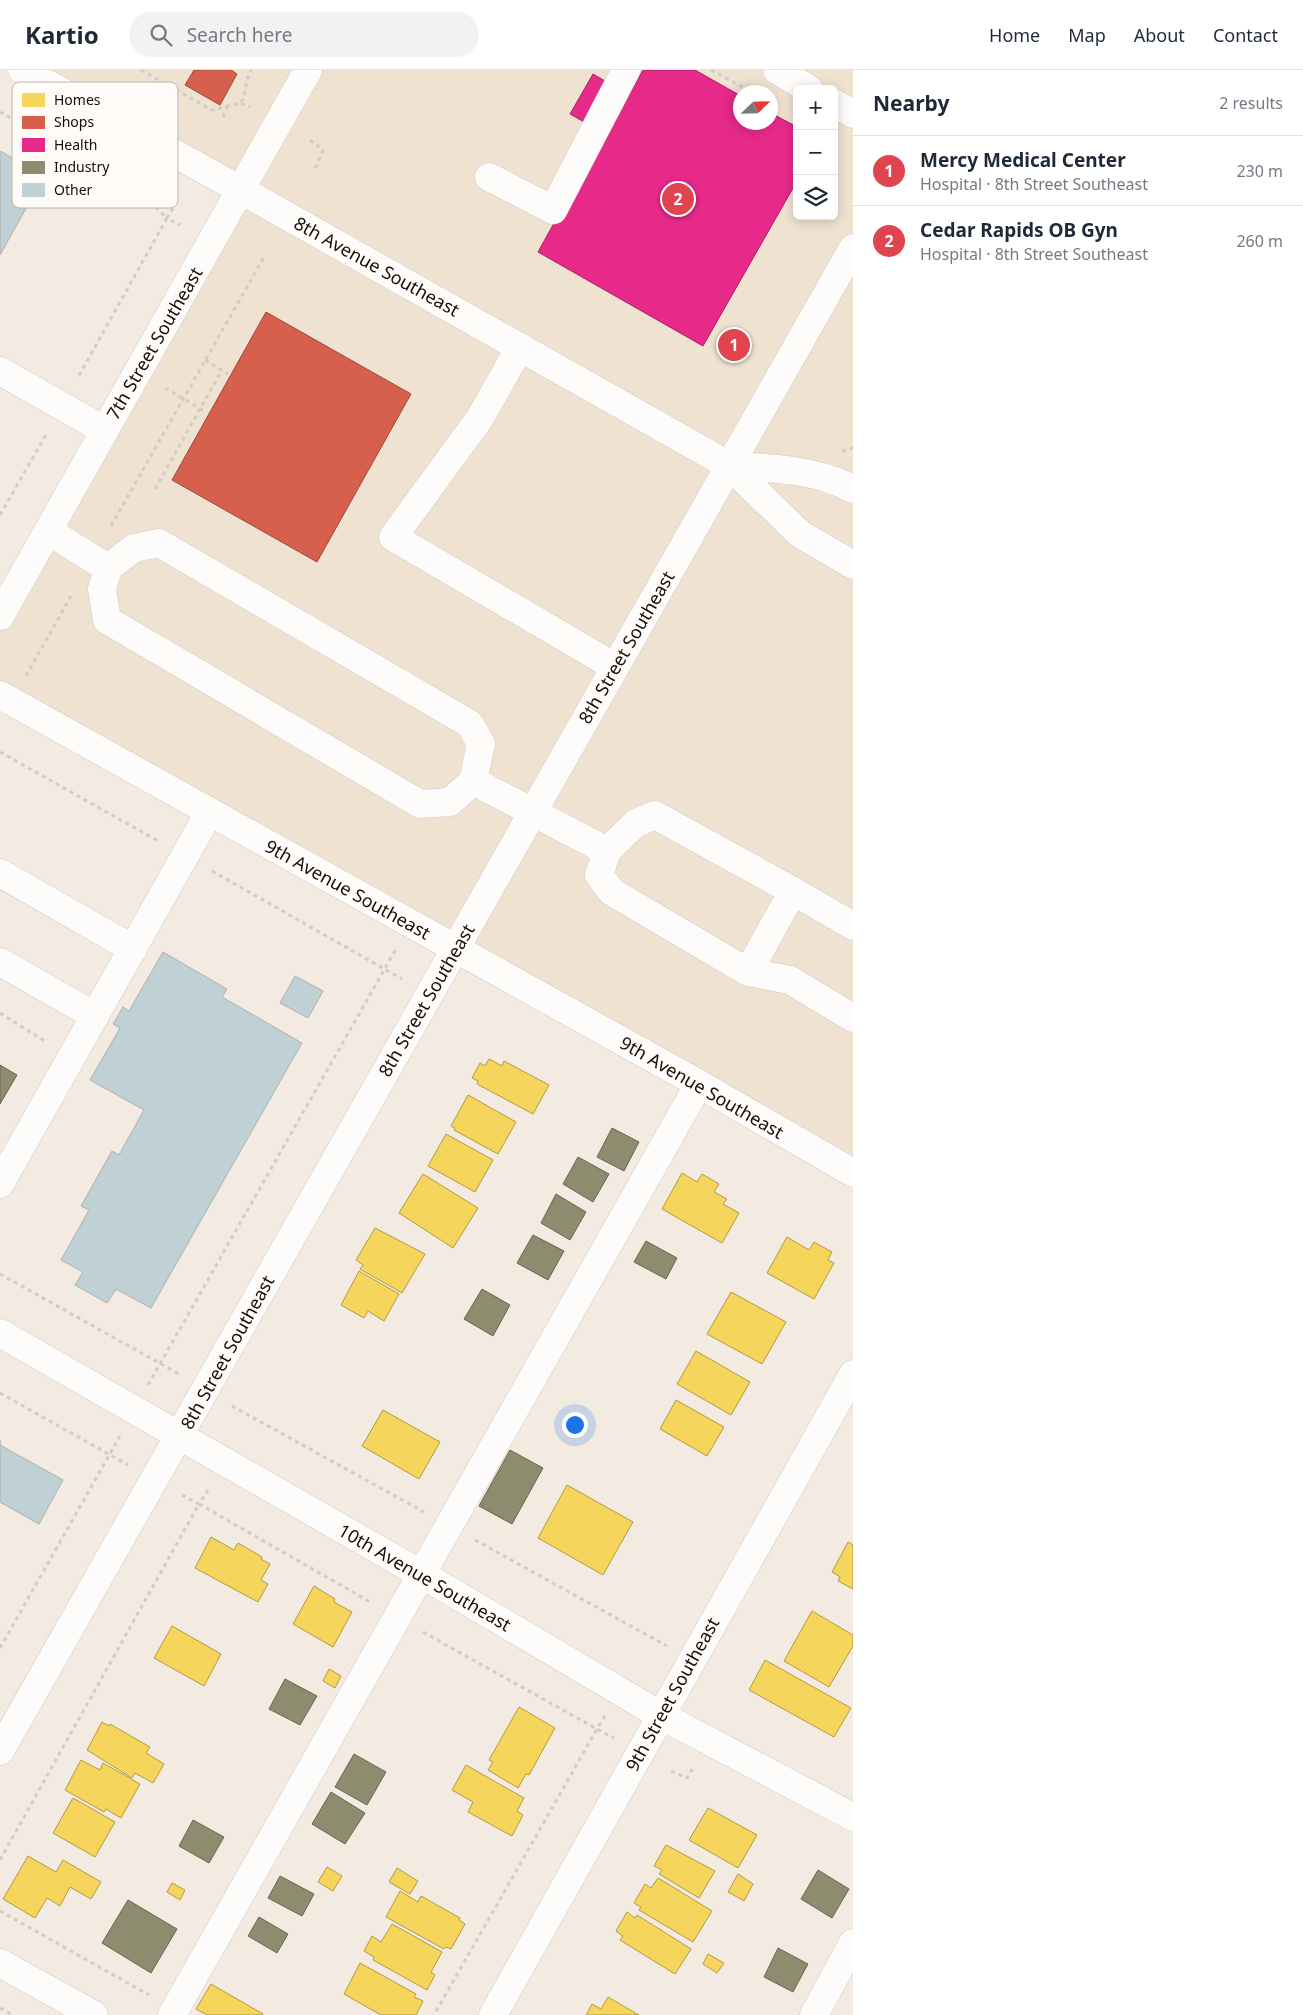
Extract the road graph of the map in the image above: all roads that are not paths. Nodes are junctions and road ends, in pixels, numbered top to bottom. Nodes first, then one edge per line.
1 (22, 70) edge
2 (308, 70) edge
3 (626, 70) edge
4 (777, 70) edge
5 (44, 82) edge
6 (802, 85) edge
7 (838, 105) edge
8 (853, 114) edge
9 (178, 155) edge
10 (489, 177) dead end
11 (241, 190) junction
12 (849, 264) edge
13 (520, 347) junction
14 (0, 371) edge
15 (104, 430) junction
16 (730, 466) junction
17 (853, 489) edge
18 (48, 531) junction
19 (100, 563) junction
20 (853, 564) edge
21 (0, 616) edge
22 (615, 667) junction
23 (0, 695) edge
24 (473, 781) junction
25 (209, 813) junction
26 (532, 814) junction
27 (607, 851) junction
28 (0, 872) edge
29 (793, 891) junction
30 (853, 926) edge
31 (455, 948) junction
32 (133, 949) junction
33 (0, 962) edge
34 (748, 972) junction
35 (95, 1016) junction
36 (853, 1018) edge
37 (699, 1084) junction
38 (853, 1173) edge
39 (0, 1184) edge
40 (0, 1333) edge
41 (853, 1374) edge
42 (180, 1436) junction
43 (421, 1574) junction
44 (660, 1714) junction
45 (0, 1751) edge
46 (853, 1817) edge
47 (853, 1943) edge
48 (0, 1963) edge
49 (174, 2012) edge
50 (94, 2015) edge
51 (493, 2015) edge
52 (814, 2015) edge

1 - 5 main road, 8th Avenue Southeast
2 - 11 main road, 7th Street Southeast
3 - 10 main road
4 - 6 main road
7 - 8 main road
9 - 11 main road, 8th Avenue Southeast
11 - 13 main road, 8th Avenue Southeast
11 - 15 main road, 7th Street Southeast
12 - 16 main road, 8th Street Southeast
13 - 16 main road, 8th Avenue Southeast
13 - 22 main road
14 - 15 main road
15 - 18 main road, 7th Street Southeast
16 - 17 main road, 8th Avenue Southeast
16 - 20 main road, 8th Avenue Southeast
16 - 22 main road, 8th Street Southeast
18 - 19 main road
18 - 21 main road, 7th Street Southeast
19 - 24 main road
19 - 24 main road
22 - 26 main road, 8th Street Southeast
23 - 25 main road, 9th Avenue Southeast
24 - 26 main road
25 - 31 main road, 9th Avenue Southeast
25 - 32 main road
26 - 27 main road
26 - 31 main road, 8th Street Southeast
27 - 29 main road
27 - 34 main road
28 - 32 main road
29 - 30 main road
29 - 34 main road
31 - 37 main road, 9th Avenue Southeast
31 - 42 main road, 8th Street Southeast
32 - 35 main road
33 - 35 main road
34 - 36 main road
35 - 39 main road
37 - 38 main road, 9th Avenue Southeast
37 - 43 main road
40 - 42 main road, 10th Avenue Southeast
41 - 44 main road, 9th Street Southeast
42 - 43 main road, 10th Avenue Southeast
42 - 45 main road, 8th Street Southeast
43 - 44 main road, 10th Avenue Southeast
43 - 49 main road
44 - 46 main road, 10th Avenue Southeast
44 - 51 main road, 9th Street Southeast
47 - 52 main road
48 - 50 main road

